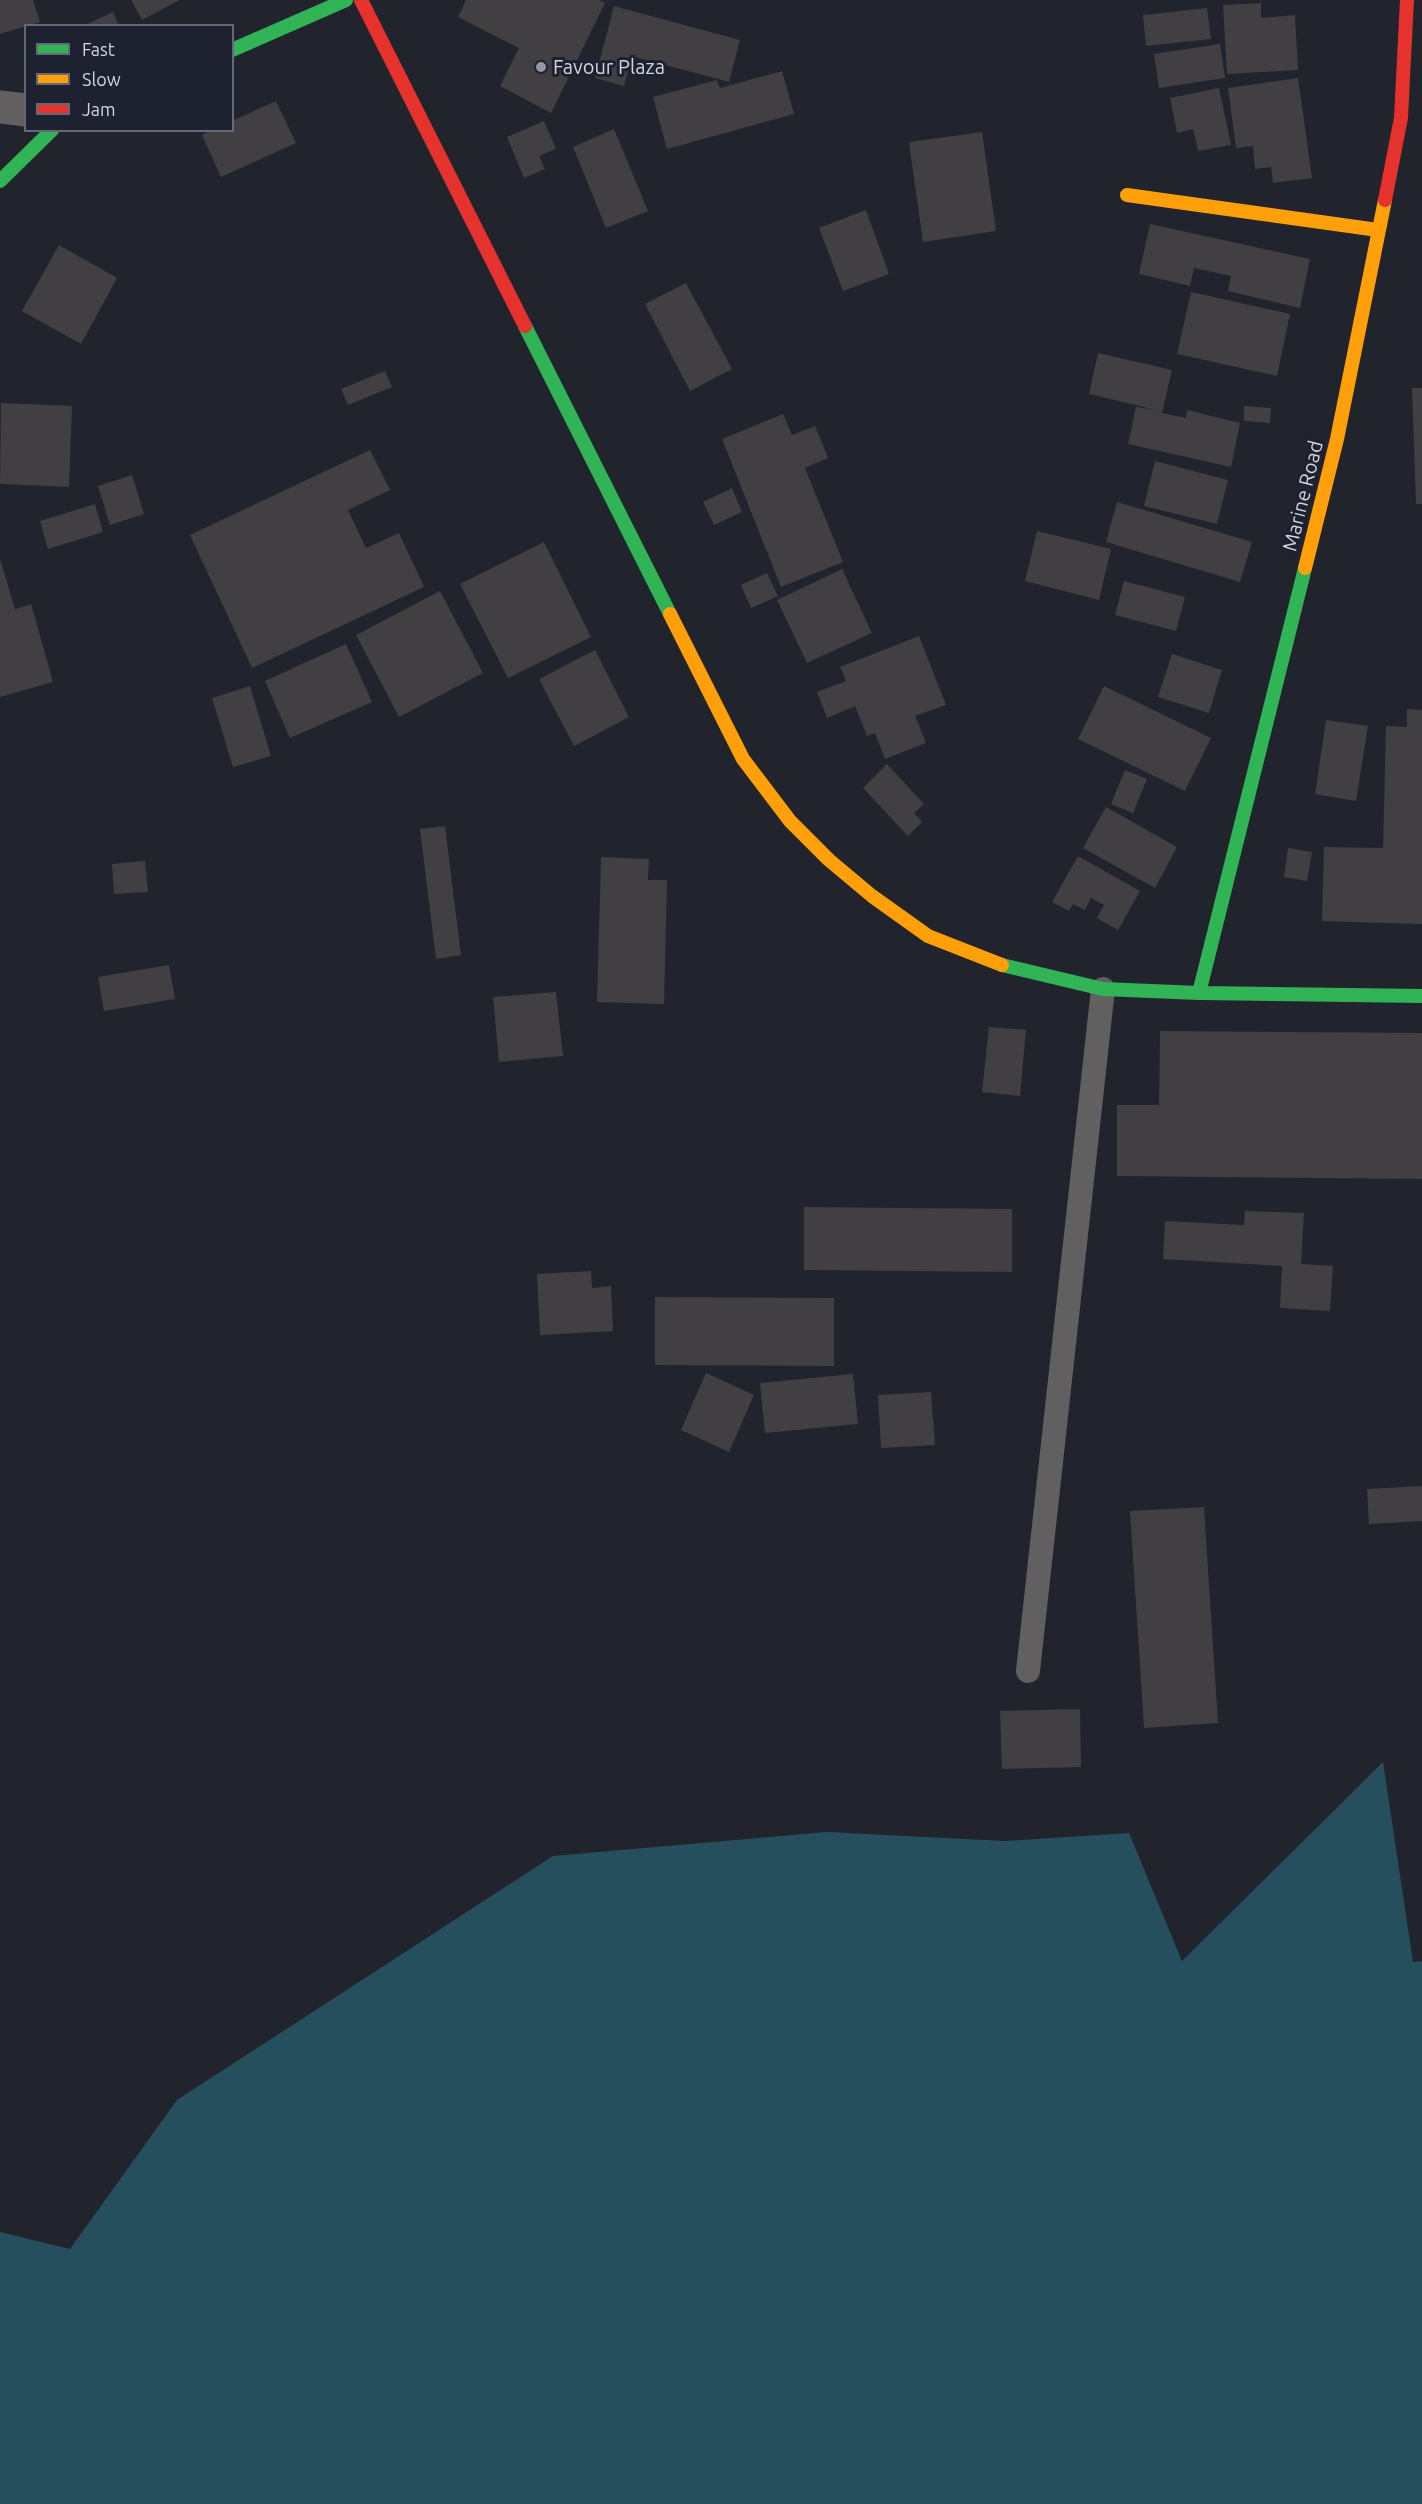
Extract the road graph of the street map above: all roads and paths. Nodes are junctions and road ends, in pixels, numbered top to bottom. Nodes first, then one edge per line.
1 (346, 0) edge
2 (361, 0) edge
3 (1407, 0) edge
4 (234, 49) edge
5 (0, 107) edge
6 (24, 110) edge
7 (50, 132) edge
8 (0, 180) edge
9 (1127, 195) dead end
10 (1378, 230) junction
11 (1103, 989) junction
12 (1199, 993) junction
13 (1422, 996) edge
14 (1028, 1671) dead end

1 - 4 street
2 - 11 street
3 - 10 street, Marine Road
5 - 6 street
7 - 8 street
9 - 10 street
10 - 12 street, Marine Road
11 - 12 street
11 - 14 lane
12 - 13 street

